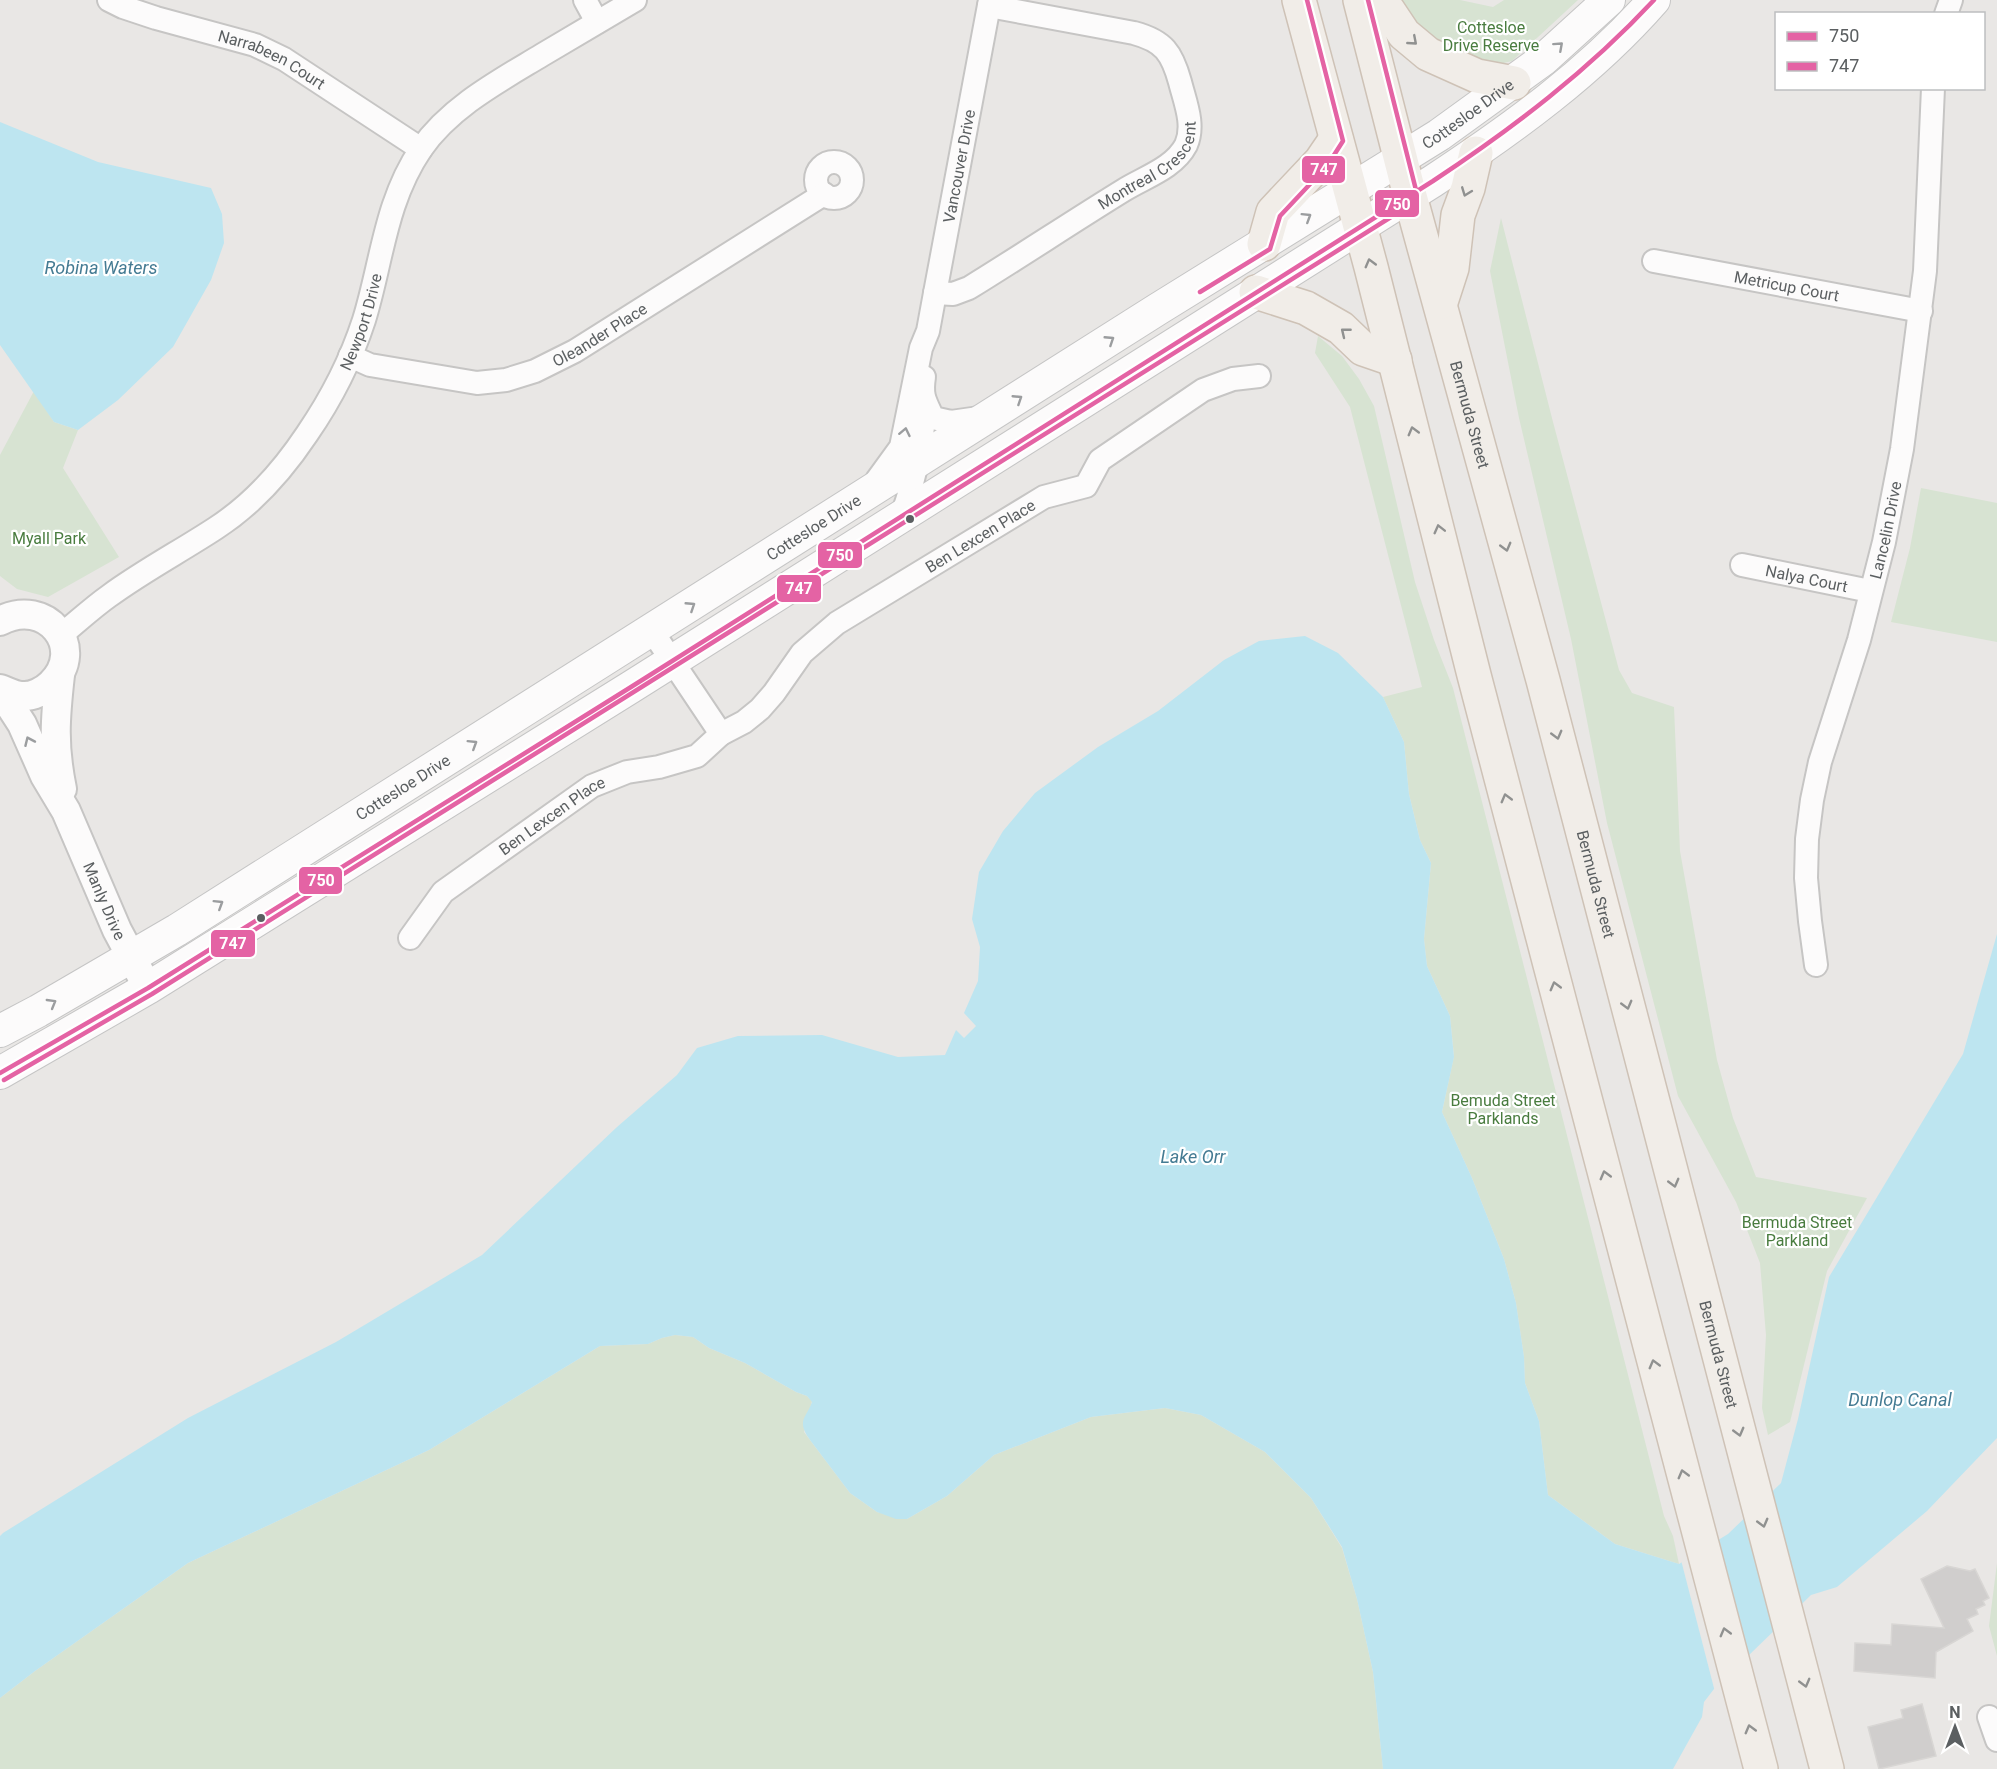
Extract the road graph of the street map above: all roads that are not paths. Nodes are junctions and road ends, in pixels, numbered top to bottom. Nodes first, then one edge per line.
1 (108, 0) edge
2 (585, 0) edge
3 (635, 0) edge
4 (1299, 0) edge
5 (1360, 0) edge
6 (1373, 0) edge
7 (1609, 0) edge
8 (1654, 0) edge
9 (989, 3) edge
10 (597, 22) junction
11 (1514, 83) junction
12 (1933, 90) edge
13 (1336, 139) junction
14 (421, 149) junction
15 (1476, 153) junction
16 (1401, 159) junction
17 (1350, 191) junction
18 (824, 194) dead end
19 (1410, 196) junction
20 (1359, 227) junction
21 (1264, 244) junction
22 (1654, 261) dead end
23 (1256, 292) junction
24 (935, 293) junction
25 (1440, 304) junction
26 (1921, 311) junction
27 (928, 331) junction
28 (350, 356) junction
29 (1395, 360) junction
30 (1259, 376) dead end
31 (924, 400) junction
32 (992, 416) junction
33 (915, 464) junction
34 (862, 497) junction
35 (902, 514) junction
36 (1743, 565) dead end
37 (1870, 591) junction
38 (0, 621) edge
39 (652, 631) junction
40 (60, 636) junction
41 (671, 661) junction
42 (60, 675) junction
43 (0, 689) edge
44 (721, 734) junction
45 (66, 811) junction
46 (410, 938) dead end
47 (132, 957) junction
48 (1816, 965) dead end
49 (148, 988) junction
50 (0, 1031) edge
51 (0, 1073) edge
52 (1989, 1717) dead end
53 (1997, 1740) edge
54 (1761, 1769) edge
55 (1827, 1769) edge

1 - 14 street, Narrabeen Court
2 - 10 street
3 - 10 street, Newport Drive
4 - 13 main road
5 - 16 main road, Bermuda Street
6 -> 11 main road
11 -> 7 main road, Cottesloe Drive
8 - 15 main road
9 - 24 street, Vancouver Drive
9 - 24 street, Montreal Crescent
10 - 14 street, Newport Drive
11 - 16 main road, Cottesloe Drive
12 - 26 street, Lancelin Drive
13 - 17 main road
13 - 21 main road
14 - 28 street, Newport Drive
15 - 19 main road
15 -> 25 main road
16 - 17 main road, Cottesloe Drive
16 - 19 main road, Bermuda Street
17 - 20 main road
21 -> 17 main road, Cottesloe Drive
18 - 28 street, Oleander Place
19 - 20 main road
19 - 25 main road, Bermuda Street
20 - 23 main road
29 -> 20 main road
32 -> 21 main road, Cottesloe Drive
22 - 26 street, Metricup Court
29 -> 23 main road
23 - 35 main road
24 - 27 street, Vancouver Drive
25 -> 55 main road, Bermuda Street
26 - 37 street, Lancelin Drive
27 - 31 street, Vancouver Drive
34 -> 27 street, Vancouver Drive
28 - 40 street, Newport Drive
54 -> 29 main road
30 - 44 street, Ben Lexcen Place
31 - 32 street
31 - 33 street, Vancouver Drive
32 - 33 main road, Cottesloe Drive
33 - 34 main road, Cottesloe Drive
33 - 35 street, Vancouver Drive
39 -> 34 main road, Cottesloe Drive
35 - 41 main road
36 - 37 street, Nalya Court
37 - 48 street, Lancelin Drive
38 - 40 street
39 - 41 street
47 -> 39 main road, Cottesloe Drive
40 - 42 street, Manly Drive
41 - 44 street
41 - 49 main road
42 - 43 street
42 - 45 street, Manly Drive
45 -> 43 street, Manly Drive
44 - 46 street, Ben Lexcen Place
45 - 47 street, Manly Drive
47 - 49 street, Manly Drive
50 -> 47 main road, Cottesloe Drive
49 - 51 main road
52 - 53 street

